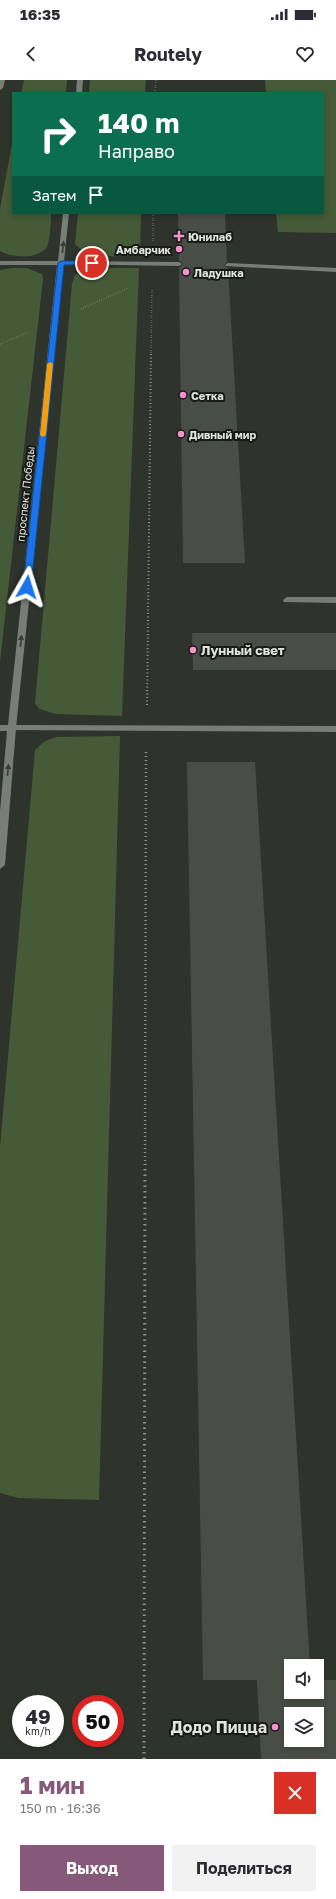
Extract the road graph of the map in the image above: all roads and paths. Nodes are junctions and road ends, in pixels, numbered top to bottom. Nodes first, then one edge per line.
1 (2, 80) edge
2 (80, 80) edge
3 (156, 80) edge
4 (0, 88) edge
5 (79, 92) edge
6 (155, 92) edge
7 (66, 214) edge
8 (153, 214) edge
9 (0, 263) edge
10 (61, 263) junction
11 (153, 264) junction
12 (179, 264) dead end
13 (228, 265) dead end
14 (336, 270) edge
15 (287, 600) dead end
16 (336, 600) edge
17 (0, 728) edge
18 (12, 728) junction
19 (146, 728) junction
20 (336, 729) edge
21 (0, 865) edge
22 (144, 1759) edge

1 - 4 main road
2 - 5 main road
3 - 6 path
10 -> 7 main road, проспект Победы
8 - 11 path
9 - 10 main road
10 - 11 main road
18 -> 10 main road, проспект Победы
11 - 12 main road
11 - 19 path
13 - 14 main road
15 - 16 main road
17 - 18 main road
18 - 19 main road
21 -> 18 main road, проспект Победы
19 - 20 main road
19 - 22 path

